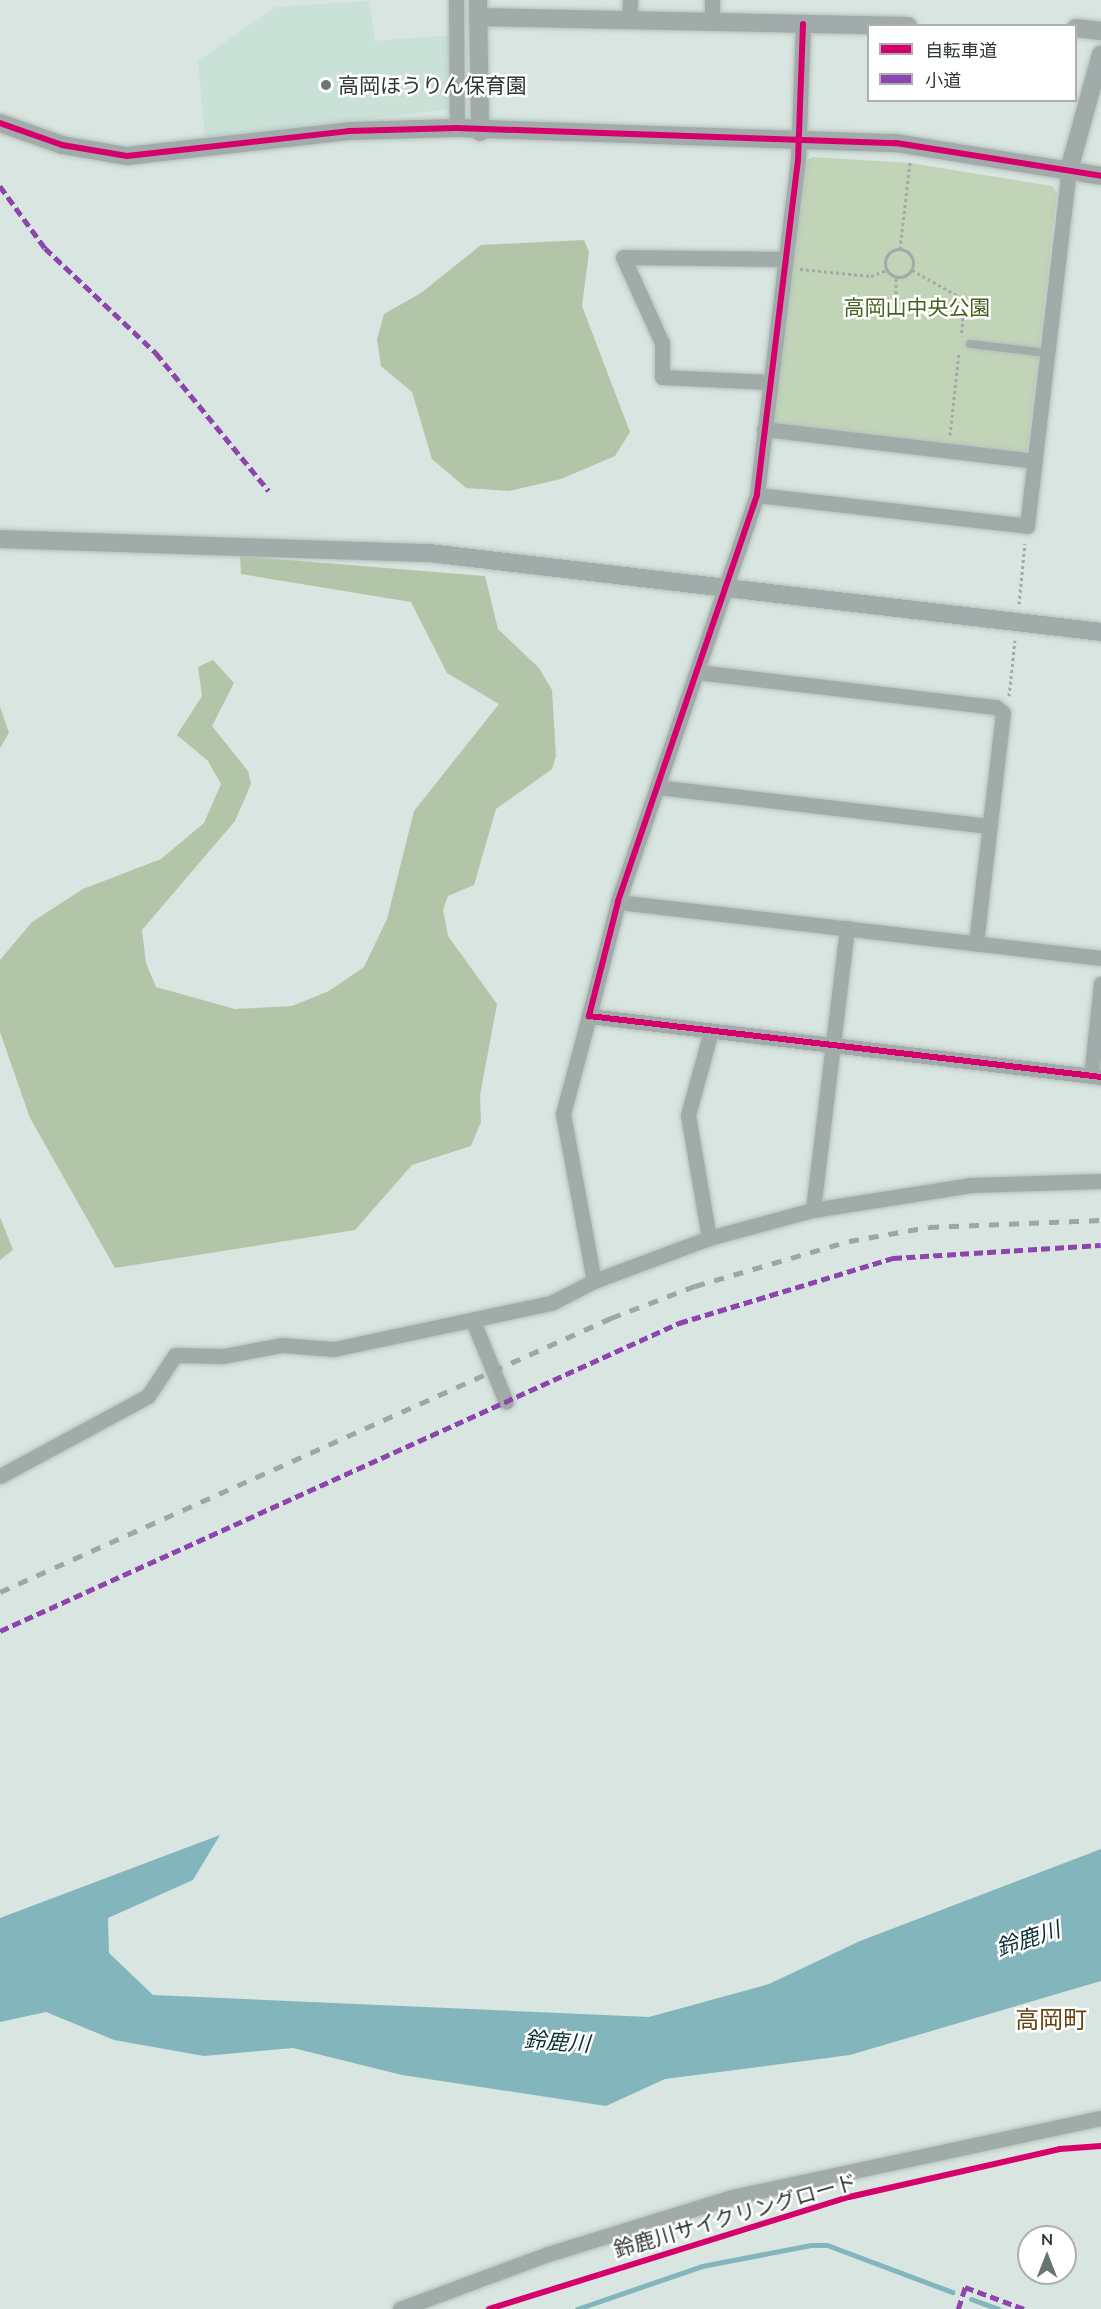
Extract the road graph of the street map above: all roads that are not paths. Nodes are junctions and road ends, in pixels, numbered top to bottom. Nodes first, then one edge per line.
1 (456, 0) edge
2 (630, 0) edge
3 (712, 0) edge
4 (478, 8) edge
5 (629, 20) junction
6 (712, 23) junction
7 (803, 24) junction
8 (867, 25) edge
9 (1077, 28) edge
10 (1101, 31) edge
11 (1101, 54) edge
12 (0, 123) edge
13 (457, 128) junction
14 (480, 132) junction
15 (800, 138) junction
16 (1069, 170) junction
17 (1101, 176) edge
18 (785, 259) junction
19 (970, 344) dead end
20 (1047, 352) junction
21 (769, 382) junction
22 (764, 429) junction
23 (1035, 461) junction
24 (757, 495) junction
25 (0, 539) edge
26 (726, 586) junction
27 (1101, 632) edge
28 (697, 672) junction
29 (657, 787) junction
30 (990, 826) junction
31 (618, 902) junction
32 (847, 928) junction
33 (976, 943) junction
34 (1101, 958) edge
35 (1101, 984) edge
36 (589, 1016) junction
37 (711, 1031) junction
38 (833, 1046) junction
39 (1096, 1077) edge
40 (1101, 1181) edge
41 (813, 1210) junction
42 (709, 1238) junction
43 (594, 1281) junction
44 (473, 1321) junction
45 (506, 1402) dead end
46 (0, 1476) edge
47 (1101, 2118) edge
48 (400, 2309) edge

1 - 13 street
2 - 5 street
3 - 6 street
4 - 5 street
4 - 14 street
5 - 6 street
6 - 7 street
7 - 8 street
7 - 15 street
9 - 10 street
11 - 16 street
12 - 13 street
13 - 14 street
14 - 15 street
15 - 16 street
15 - 18 street
16 - 17 street
16 - 20 street
18 - 21 street
18 - 21 street
19 - 20 lane
20 - 23 street
21 - 22 street
22 - 23 street
22 - 24 street
23 - 24 street
24 - 26 street
25 - 26 street
26 - 27 street
26 - 28 street
28 - 29 street
28 - 30 street
29 - 30 street
29 - 31 street
30 - 33 street
31 - 32 street
31 - 36 street
32 - 33 street
32 - 38 street
33 - 34 street
35 - 39 street
36 - 37 street
36 - 43 street
37 - 38 street
37 - 42 street
38 - 39 street
38 - 41 street
40 - 41 street
41 - 42 street
42 - 43 street
43 - 44 street
44 - 45 street
44 - 46 street
47 - 48 street

